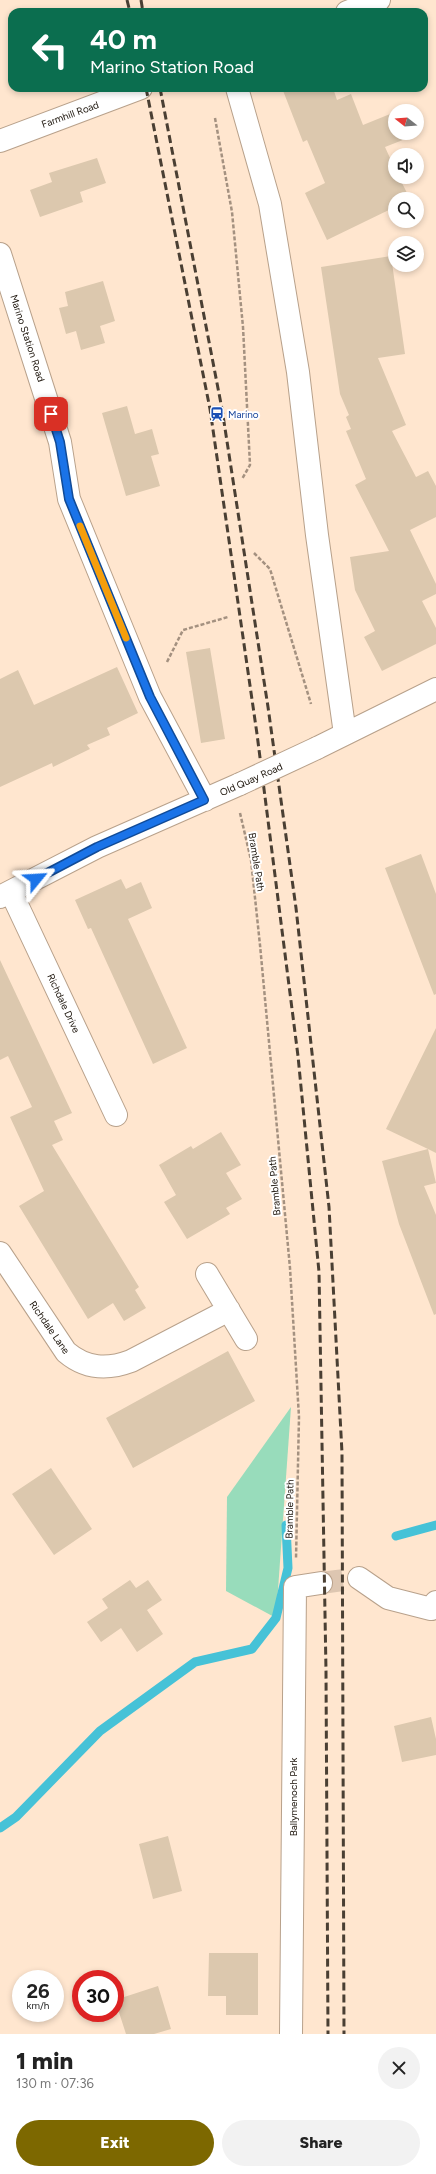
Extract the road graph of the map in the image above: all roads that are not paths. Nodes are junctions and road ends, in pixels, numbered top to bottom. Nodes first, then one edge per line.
1 (379, 0) edge
2 (358, 8) edge
3 (130, 92) edge
4 (238, 92) edge
5 (0, 141) edge
6 (0, 254) edge
7 (436, 689) edge
8 (329, 742) junction
9 (204, 800) junction
10 (6, 894) edge
11 (116, 1115) dead end
12 (0, 1253) edge
13 (207, 1274) dead end
14 (228, 1310) junction
15 (246, 1339) dead end
16 (359, 1578) tunnel mouth
17 (321, 1583) tunnel mouth
18 (436, 1602) edge
19 (291, 2034) edge

1 - 2 street
3 - 5 street, Farmhill Road
4 - 8 street
6 - 9 street, Marino Station Road
7 - 8 street, Old Quay Road
8 - 9 street, Old Quay Road, bridge
9 - 10 street, Old Quay Road
10 - 11 street, Richdale Drive
12 - 14 street, Richdale Lane
13 - 14 street
14 - 15 street
16 - 18 street
17 - 19 street, Ballymenoch Park

